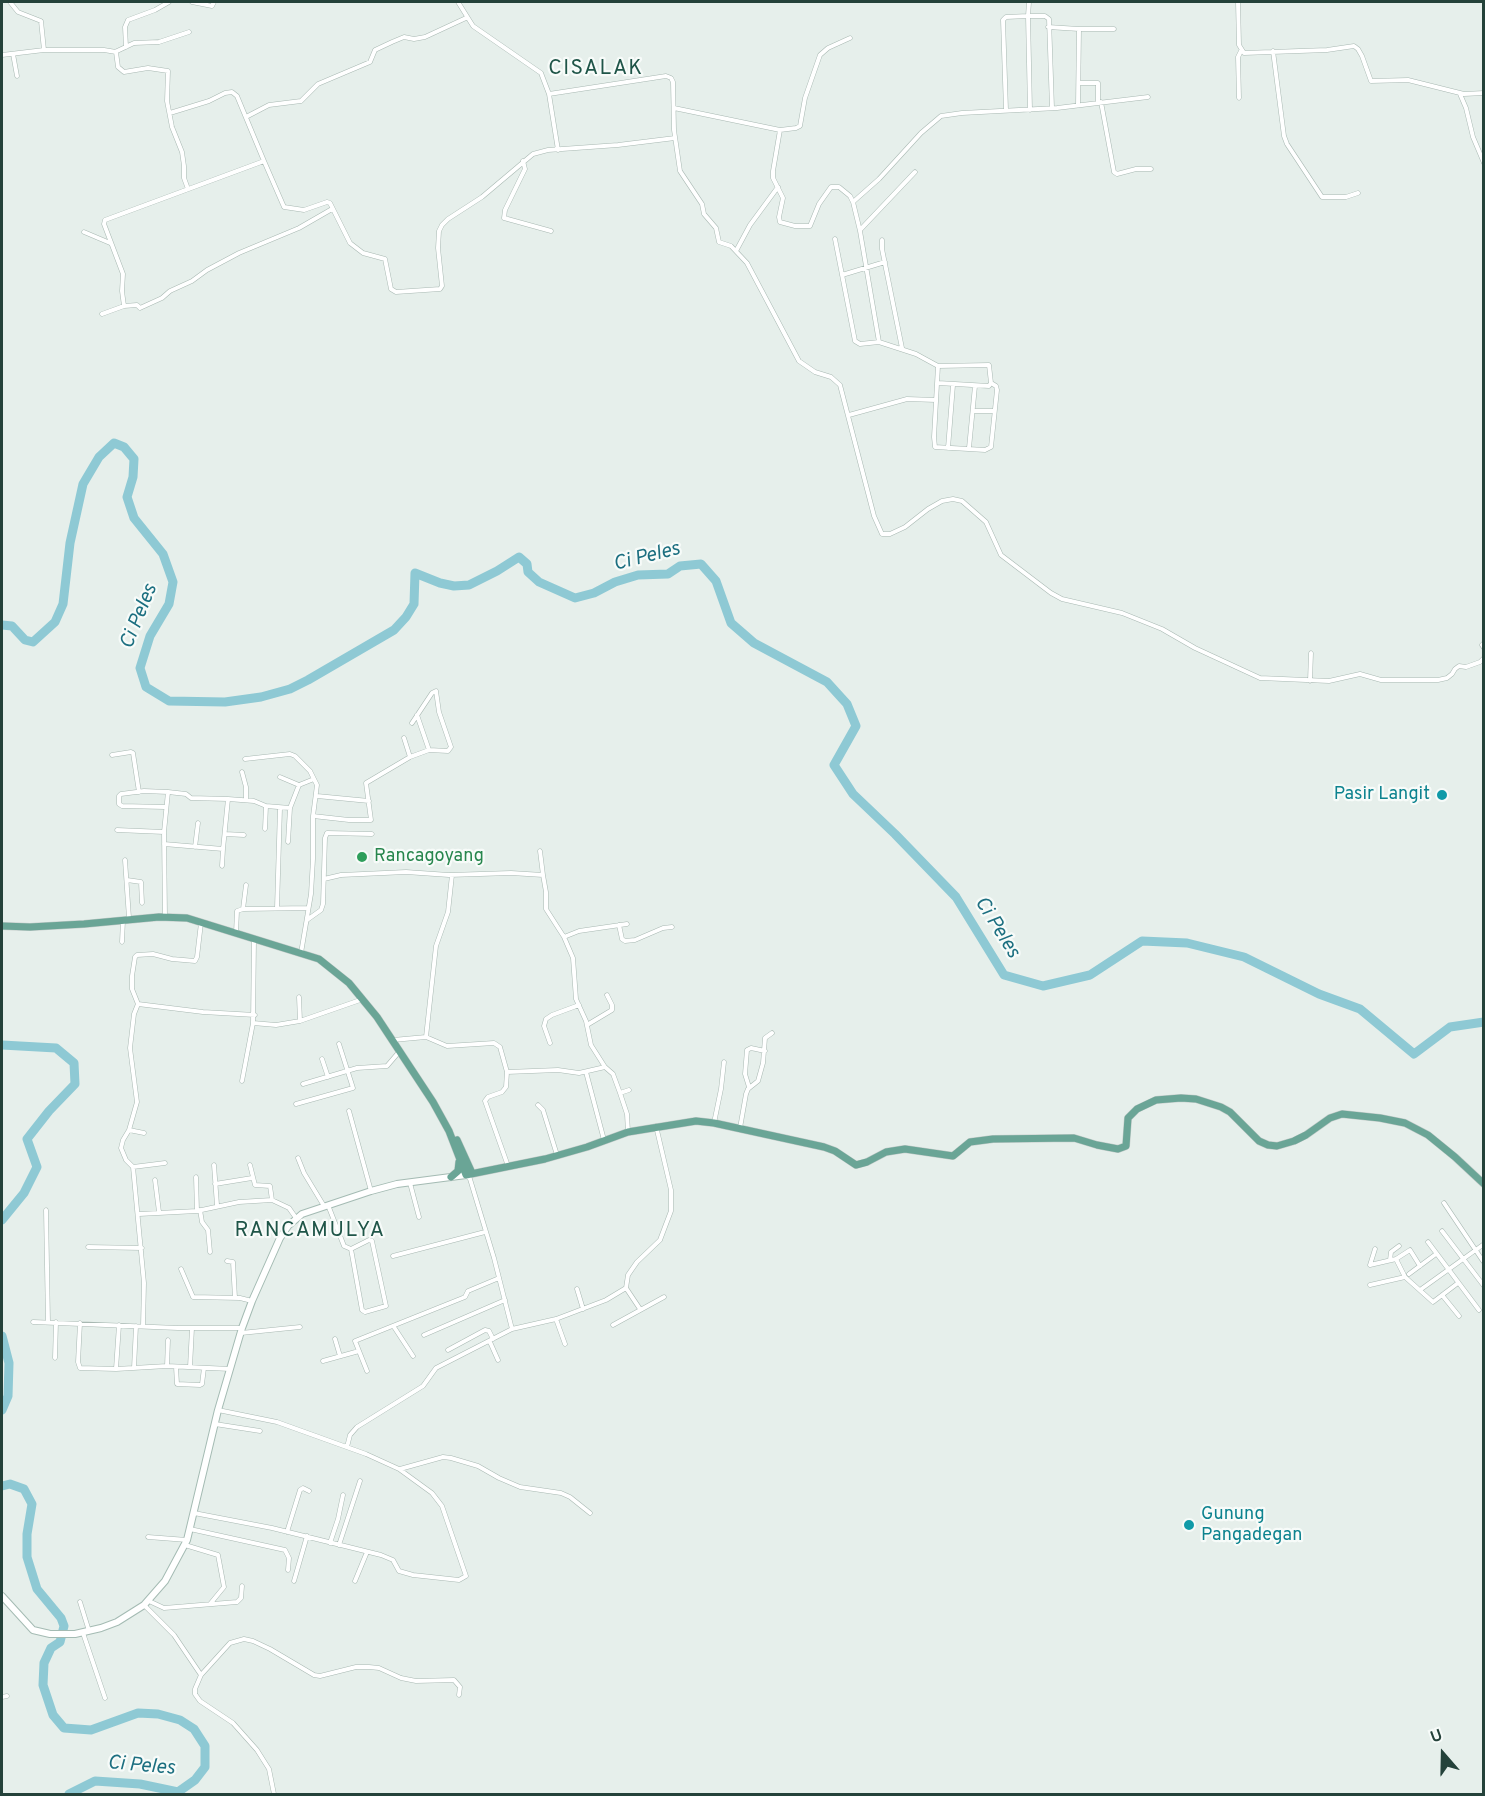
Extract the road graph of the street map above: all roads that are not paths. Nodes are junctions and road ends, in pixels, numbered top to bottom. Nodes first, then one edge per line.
1 (10, 2) edge
2 (169, 2) edge
3 (192, 2) edge
4 (214, 2) edge
5 (458, 2) edge
6 (1029, 2) edge
7 (1238, 2) edge
8 (1028, 16) junction
9 (466, 18) junction
10 (1048, 27) junction
11 (1079, 29) junction
12 (1114, 29) dead end
13 (189, 32) dead end
14 (850, 38) dead end
15 (126, 47) junction
16 (44, 50) junction
17 (1241, 51) junction
18 (1273, 51) junction
19 (115, 52) junction
20 (13, 54) junction
21 (2, 55) edge
22 (16, 76) dead end
23 (1078, 83) junction
24 (1460, 93) junction
25 (1484, 93) edge
26 (549, 94) junction
27 (1148, 97) dead end
28 (1239, 98) dead end
29 (1100, 102) junction
30 (1078, 105) junction
31 (674, 108) junction
32 (1052, 108) junction
33 (1030, 110) junction
34 (1006, 111) junction
35 (170, 113) junction
36 (246, 117) junction
37 (780, 130) junction
38 (675, 138) junction
39 (558, 150) junction
40 (264, 161) junction
41 (523, 161) junction
42 (1484, 163) edge
43 (1151, 169) dead end
44 (915, 172) dead end
45 (778, 187) junction
46 (188, 189) junction
47 (1358, 193) dead end
48 (853, 202) junction
49 (332, 209) junction
50 (551, 231) dead end
51 (860, 231) junction
52 (84, 232) dead end
53 (835, 239) dead end
54 (882, 240) dead end
55 (110, 243) junction
56 (736, 251) junction
57 (885, 262) junction
58 (866, 268) junction
59 (842, 275) junction
60 (124, 306) junction
61 (102, 314) dead end
62 (879, 342) junction
63 (902, 349) junction
64 (938, 366) junction
65 (938, 383) junction
66 (990, 383) junction
67 (953, 385) junction
68 (975, 386) junction
69 (936, 400) junction
70 (973, 411) junction
71 (994, 411) junction
72 (849, 415) junction
73 (948, 448) junction
74 (969, 448) junction
75 (1484, 643) edge
76 (1484, 648) edge
77 (1311, 653) dead end
78 (1484, 658) edge
79 (1310, 681) junction
80 (417, 715) junction
81 (412, 723) dead end
82 (404, 738) dead end
83 (429, 750) junction
84 (112, 755) dead end
85 (410, 757) junction
86 (245, 759) dead end
87 (242, 772) dead end
88 (280, 777) dead end
89 (315, 779) junction
90 (299, 784) junction
91 (139, 792) junction
92 (168, 792) junction
93 (317, 796) junction
94 (228, 799) junction
95 (246, 800) junction
96 (369, 801) junction
97 (266, 806) junction
98 (165, 807) junction
99 (280, 808) junction
100 (290, 808) junction
101 (313, 816) junction
102 (198, 823) dead end
103 (265, 829) dead end
104 (117, 830) dead end
105 (164, 832) junction
106 (225, 834) junction
107 (372, 834) dead end
108 (244, 835) dead end
109 (288, 842) dead end
110 (164, 844) junction
111 (195, 847) junction
112 (223, 849) junction
113 (540, 851) dead end
114 (125, 860) dead end
115 (222, 866) dead end
116 (452, 875) junction
117 (543, 875) junction
118 (324, 879) junction
119 (127, 880) junction
120 (246, 885) dead end
121 (142, 903) dead end
122 (277, 908) junction
123 (308, 908) junction
124 (243, 909) junction
125 (165, 917) junction
126 (126, 919) junction
127 (306, 920) junction
128 (201, 922) junction
129 (627, 924) dead end
130 (619, 925) junction
131 (2, 926) edge
132 (672, 927) dead end
133 (236, 934) junction
134 (564, 937) junction
135 (254, 939) junction
136 (122, 942) dead end
137 (301, 952) junction
138 (607, 995) dead end
139 (299, 996) dead end
140 (363, 999) junction
141 (138, 1004) junction
142 (579, 1005) junction
143 (255, 1015) junction
144 (300, 1021) junction
145 (253, 1023) junction
146 (587, 1025) junction
147 (772, 1034) dead end
148 (426, 1037) junction
149 (392, 1040) junction
150 (550, 1043) dead end
151 (339, 1044) dead end
152 (765, 1051) junction
153 (399, 1052) junction
154 (322, 1059) dead end
155 (724, 1062) dead end
156 (605, 1067) junction
157 (348, 1071) junction
158 (507, 1072) junction
159 (585, 1072) junction
160 (328, 1077) junction
161 (242, 1081) dead end
162 (303, 1084) dead end
163 (749, 1087) junction
164 (629, 1090) dead end
165 (620, 1093) junction
166 (296, 1104) dead end
167 (538, 1105) dead end
168 (349, 1112) dead end
169 (714, 1123) junction
170 (656, 1126) junction
171 (740, 1129) junction
172 (129, 1130) junction
173 (628, 1132) junction
174 (144, 1133) dead end
175 (604, 1140) junction
176 (557, 1155) junction
177 (463, 1157) junction
178 (298, 1158) dead end
179 (165, 1163) dead end
180 (214, 1165) dead end
181 (250, 1165) dead end
182 (133, 1167) junction
183 (508, 1167) junction
184 (487, 1172) junction
185 (470, 1176) junction
186 (196, 1177) dead end
187 (451, 1177) junction
188 (253, 1178) junction
189 (155, 1180) dead end
190 (410, 1183) junction
191 (215, 1184) junction
192 (1484, 1184) edge
193 (371, 1191) junction
194 (272, 1200) junction
195 (1444, 1203) dead end
196 (217, 1205) junction
197 (326, 1205) junction
198 (46, 1210) dead end
199 (198, 1211) junction
200 (159, 1212) junction
201 (139, 1214) junction
202 (419, 1217) dead end
203 (296, 1218) junction
204 (1442, 1231) dead end
205 (485, 1232) junction
206 (1428, 1242) dead end
207 (1484, 1244) edge
208 (1399, 1246) dead end
209 (88, 1247) dead end
210 (142, 1248) junction
211 (351, 1249) junction
212 (1375, 1249) dead end
213 (1475, 1249) junction
214 (210, 1252) dead end
215 (1436, 1254) junction
216 (393, 1256) dead end
217 (1463, 1259) junction
218 (1393, 1260) junction
219 (227, 1261) dead end
220 (1483, 1261) edge
221 (1420, 1266) junction
222 (181, 1269) dead end
223 (1448, 1270) junction
224 (1407, 1276) junction
225 (500, 1278) junction
226 (1458, 1283) junction
227 (1370, 1284) dead end
228 (1484, 1286) edge
229 (626, 1288) junction
230 (577, 1289) dead end
231 (1420, 1290) junction
232 (1442, 1296) junction
233 (664, 1297) dead end
234 (235, 1298) junction
235 (505, 1300) junction
236 (252, 1301) junction
237 (583, 1309) junction
238 (640, 1309) junction
239 (1479, 1310) dead end
240 (1459, 1316) dead end
241 (556, 1319) junction
242 (33, 1322) dead end
243 (48, 1322) junction
244 (56, 1322) junction
245 (80, 1323) junction
246 (119, 1325) junction
247 (136, 1326) junction
248 (143, 1326) junction
249 (613, 1326) dead end
250 (300, 1327) dead end
251 (394, 1327) junction
252 (192, 1328) junction
253 (512, 1329) junction
254 (241, 1330) junction
255 (424, 1335) dead end
256 (335, 1339) dead end
257 (168, 1340) dead end
258 (491, 1340) junction
259 (565, 1344) dead end
260 (448, 1350) dead end
261 (359, 1351) junction
262 (340, 1356) junction
263 (413, 1356) dead end
264 (55, 1358) dead end
265 (498, 1360) dead end
266 (323, 1361) dead end
267 (167, 1366) junction
268 (176, 1367) junction
269 (190, 1367) junction
270 (134, 1368) junction
271 (204, 1368) junction
272 (116, 1369) junction
273 (230, 1369) junction
274 (366, 1371) dead end
275 (218, 1410) junction
276 (214, 1424) junction
277 (260, 1431) dead end
278 (347, 1447) junction
279 (399, 1469) junction
280 (360, 1481) dead end
281 (309, 1491) dead end
282 (343, 1495) dead end
283 (194, 1513) junction
284 (590, 1513) dead end
285 (190, 1529) junction
286 (288, 1532) junction
287 (307, 1536) junction
288 (148, 1537) dead end
289 (186, 1543) junction
290 (330, 1543) junction
291 (339, 1545) junction
292 (367, 1552) junction
293 (288, 1570) dead end
294 (294, 1581) dead end
295 (355, 1581) dead end
296 (242, 1586) dead end
297 (2, 1596) edge
298 (80, 1602) dead end
299 (147, 1603) junction
300 (210, 1604) junction
301 (86, 1633) junction
302 (201, 1675) junction
303 (459, 1695) dead end
304 (7, 1696) dead end
305 (2, 1697) edge
306 (105, 1698) dead end
307 (274, 1794) edge

1 - 16 street
2 - 15 street
3 - 4 street
5 - 9 street
6 - 8 street
7 - 17 street
8 - 10 street
8 - 33 street
8 - 34 street
9 - 26 street
9 - 36 street
10 - 11 street
10 - 32 street
11 - 12 street
11 - 23 street
13 - 15 street
14 - 37 street
15 - 19 street
16 - 19 street
16 - 20 street
17 - 18 street
17 - 28 street
18 - 24 street
18 - 47 street
19 - 35 street
20 - 21 street
20 - 22 street
23 - 29 street
23 - 30 street
24 - 25 street
24 - 42 street
26 - 31 street
26 - 39 street
27 - 29 street
29 - 30 street
29 - 43 street
30 - 32 street
31 - 37 street
31 - 38 street
32 - 33 street
33 - 34 street
34 - 48 street
35 - 36 street
35 - 46 street
36 - 40 street
37 - 45 street
38 - 39 street
38 - 56 street
39 - 41 street
40 - 46 street
40 - 49 street
41 - 49 street
41 - 50 street
44 - 51 street
45 - 48 street
45 - 56 street
46 - 55 street
48 - 51 street
49 - 60 street
51 - 58 street
52 - 55 street
53 - 59 street
54 - 57 street
55 - 60 street
56 - 72 street
57 - 58 street
57 - 63 street
58 - 59 street
58 - 62 street
59 - 62 street
60 - 61 street
62 - 63 street
63 - 64 street
64 - 65 street
64 - 66 street
65 - 67 street
65 - 69 street
66 - 68 street
66 - 71 street
67 - 68 street
67 - 73 street
68 - 70 street
69 - 72 street
69 - 73 street
70 - 71 street
70 - 74 street
71 - 74 street
72 - 79 street
73 - 74 street
75 - 76 street
77 - 79 street
78 - 79 street
80 - 81 street
80 - 83 street
80 - 83 street
82 - 85 street
83 - 85 street
84 - 91 street
85 - 96 street
86 - 89 street
87 - 95 street
88 - 90 street
89 - 90 street
89 - 93 street
90 - 100 street
91 - 92 street
91 - 98 street
92 - 94 street
92 - 98 street
93 - 96 street
93 - 101 street
94 - 95 street
94 - 106 street
95 - 97 street
96 - 101 street
97 - 99 street
97 - 103 street
98 - 105 street
99 - 100 street
99 - 122 street
100 - 109 street
101 - 123 street
102 - 111 street
104 - 105 street
105 - 110 street
106 - 108 street
106 - 112 street
107 - 118 street
110 - 111 street
110 - 125 street
111 - 112 street
112 - 115 street
113 - 117 street
114 - 119 street
116 - 117 street
116 - 118 street
116 - 148 street
117 - 134 street
118 - 127 street
119 - 121 street
119 - 126 street
120 - 124 street
122 - 123 street
122 - 124 street
123 - 127 street
124 - 133 street
125 - 126 main road
125 - 128 main road
126 - 131 main road
126 - 136 street
127 - 137 street
128 - 133 main road
128 - 141 street
129 - 130 street
130 - 132 street
130 - 134 street
133 - 135 main road
134 - 142 street
135 - 137 main road
135 - 143 street
137 - 140 main road
138 - 146 street
139 - 144 street
140 - 144 street
140 - 149 main road
141 - 143 street
141 - 172 street
142 - 146 street
142 - 150 street
143 - 145 street
144 - 145 street
145 - 161 street
146 - 156 street
147 - 152 street
148 - 149 street
148 - 158 street
149 - 153 main road
151 - 157 street
152 - 163 street
152 - 163 street
153 - 157 street
153 - 177 main road
154 - 160 street
155 - 169 street
156 - 159 street
156 - 165 street
157 - 160 street
157 - 166 street
158 - 159 street
158 - 183 street
159 - 175 street
160 - 162 street
163 - 171 street
164 - 165 street
165 - 173 street
167 - 176 street
168 - 193 street
169 - 170 main road
169 - 171 main road
170 - 173 main road
170 - 229 street
171 - 192 main road
172 - 174 street
172 - 182 street
173 - 175 main road
175 - 176 main road
176 - 183 main road
177 - 184 main road
177 - 185 main road
177 - 187 main road
178 - 197 street
179 - 182 street
180 - 191 street
181 - 188 street
182 - 201 street
183 - 184 main road
184 - 185 main road
185 - 187 main road
185 - 205 street
186 - 199 street
187 - 190 main road
188 - 191 street
188 - 194 street
189 - 200 street
190 - 193 main road
190 - 202 street
191 - 196 street
193 - 197 main road
194 - 196 street
194 - 203 street
195 - 213 street
196 - 199 street
197 - 203 main road
197 - 211 street
198 - 243 street
199 - 200 street
199 - 214 street
200 - 201 street
201 - 210 street
203 - 236 main road
204 - 217 street
205 - 216 street
205 - 225 street
206 - 215 street
207 - 213 street
208 - 218 street
209 - 210 street
210 - 248 street
211 - 211 street
212 - 218 street
213 - 217 street
213 - 220 street
215 - 221 street
215 - 223 street
217 - 223 street
217 - 228 street
218 - 221 street
218 - 224 street
219 - 234 street
221 - 224 street
222 - 234 street
223 - 226 street
223 - 231 street
224 - 227 street
224 - 231 street
225 - 235 street
225 - 251 street
226 - 232 street
226 - 239 street
229 - 237 street
229 - 238 street
230 - 237 street
231 - 232 street
232 - 240 street
233 - 238 street
234 - 236 street
235 - 253 street
235 - 255 street
236 - 254 main road
237 - 241 street
238 - 249 street
241 - 253 street
241 - 259 street
242 - 243 street
243 - 244 street
244 - 245 street
244 - 264 street
245 - 246 street
245 - 272 street
246 - 247 street
246 - 272 street
247 - 248 street
247 - 270 street
248 - 252 street
250 - 254 street
251 - 261 street
251 - 263 street
252 - 254 street
252 - 269 street
253 - 258 street
254 - 273 main road
256 - 262 street
257 - 267 street
258 - 260 street
258 - 265 street
258 - 278 street
261 - 262 street
261 - 274 street
262 - 266 street
267 - 268 street
267 - 270 street
268 - 269 street
268 - 271 street
269 - 271 street
270 - 272 street
271 - 273 street
273 - 275 main road
275 - 276 main road
275 - 278 street
276 - 277 street
276 - 283 main road
278 - 279 street
279 - 284 street
279 - 292 street
280 - 291 street
281 - 286 street
282 - 290 street
283 - 285 main road
283 - 286 street
285 - 289 main road
285 - 293 street
286 - 287 street
287 - 290 street
287 - 294 street
288 - 289 street
289 - 299 main road
289 - 300 street
290 - 291 street
291 - 292 street
292 - 295 street
296 - 300 street
297 - 301 main road
298 - 301 street
299 - 300 street
299 - 301 main road
299 - 302 street
301 - 306 street
302 - 303 street
302 - 307 street
304 - 305 street

